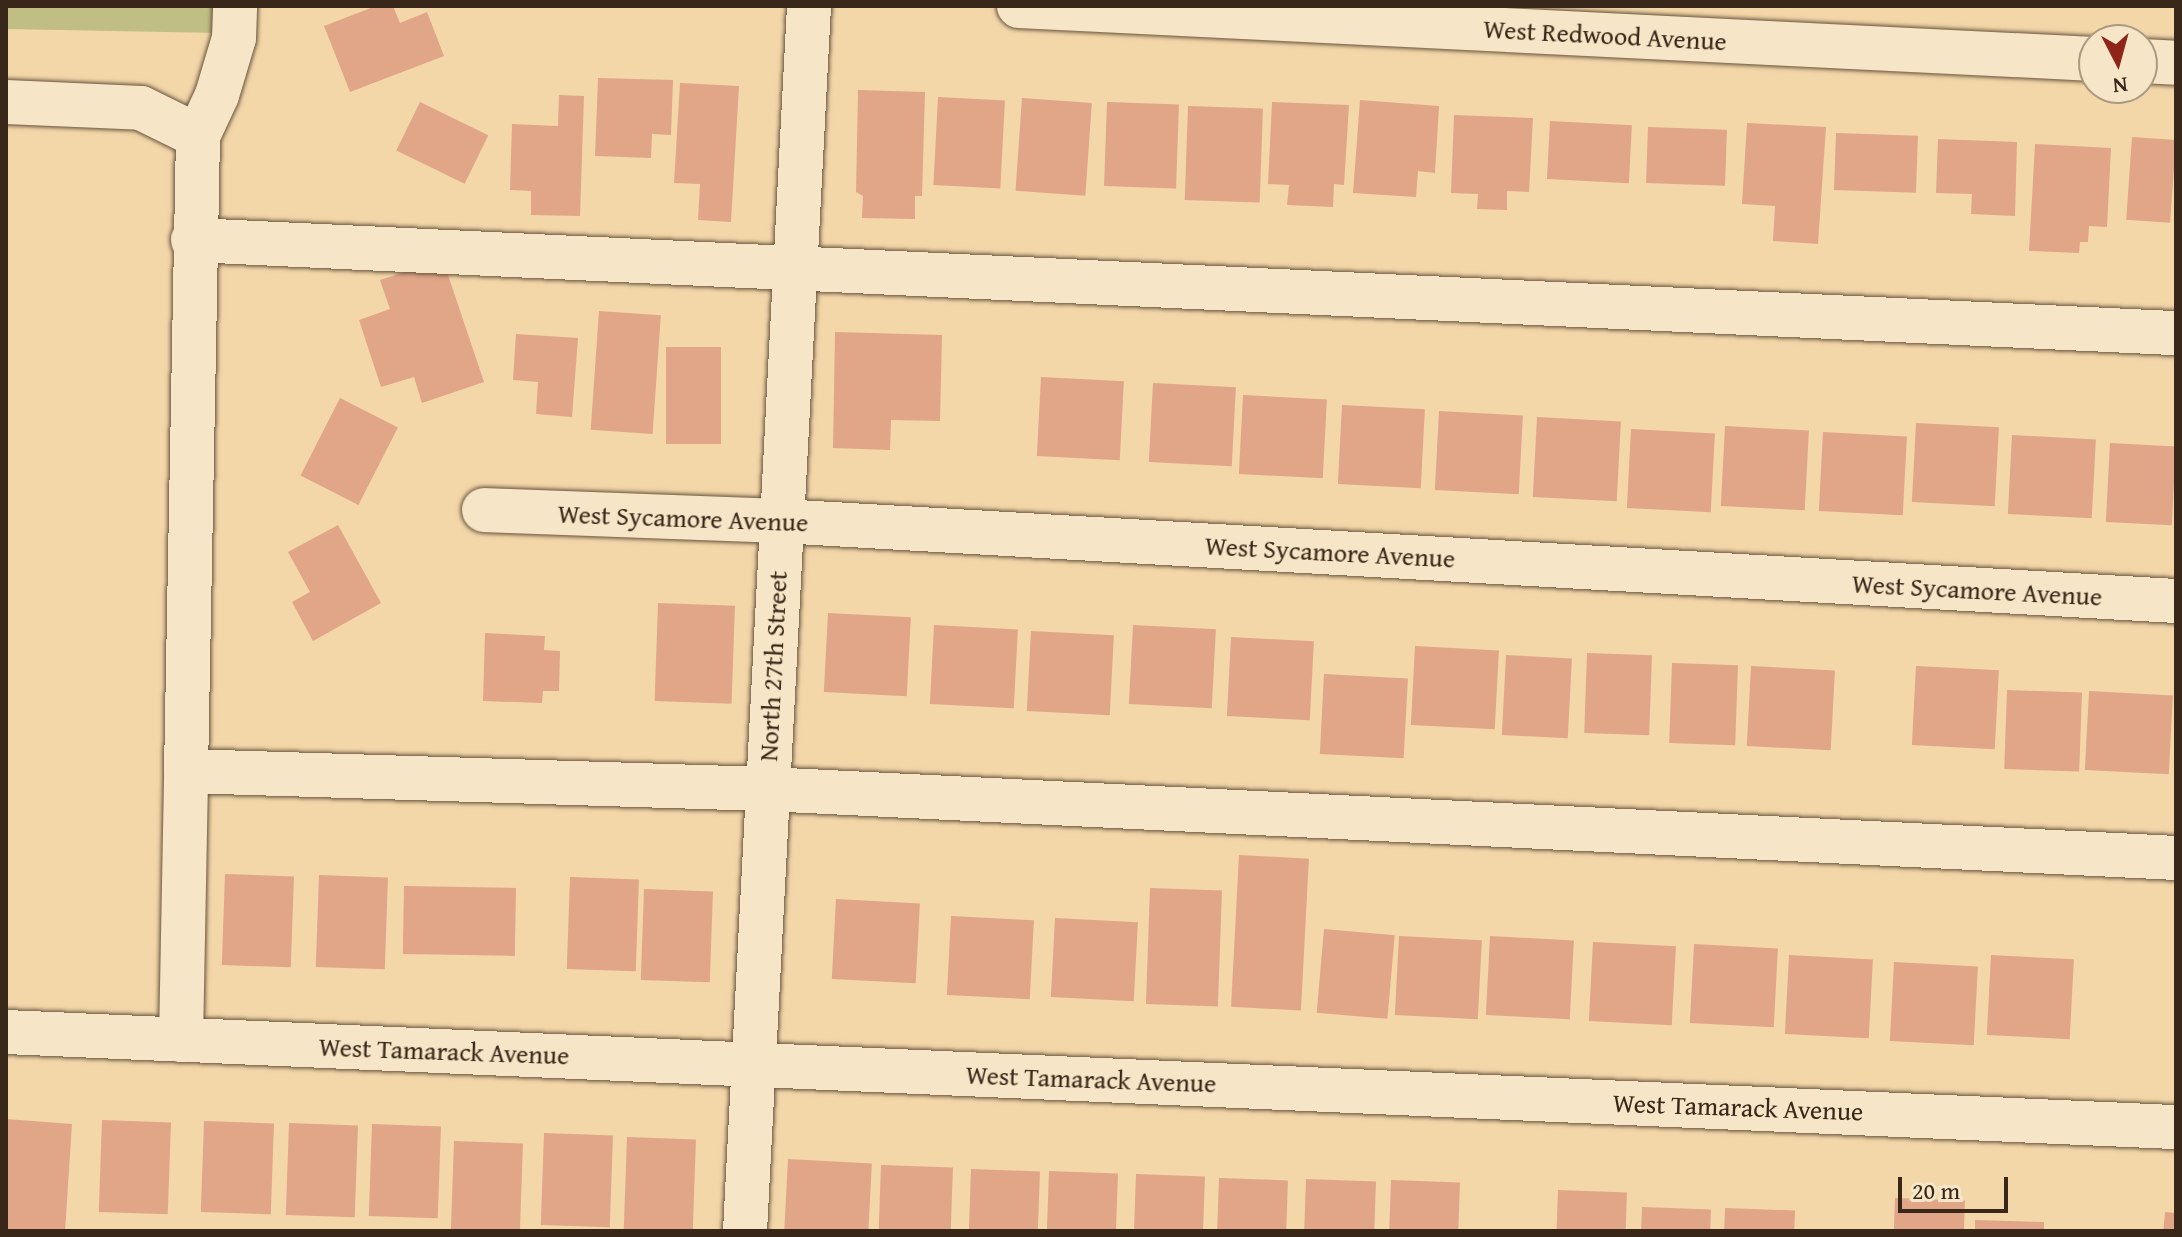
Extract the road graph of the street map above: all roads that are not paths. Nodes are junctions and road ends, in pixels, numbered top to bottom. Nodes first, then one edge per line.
1 (235, 6) edge
2 (809, 6) edge
3 (1019, 6) edge
4 (2078, 58) edge
5 (6, 102) edge
6 (198, 136) junction
7 (193, 240) junction
8 (795, 268) junction
9 (2176, 333) edge
10 (484, 510) dead end
11 (780, 521) junction
12 (2176, 601) edge
13 (186, 771) junction
14 (766, 789) junction
15 (2176, 858) edge
16 (6, 1032) edge
17 (181, 1040) junction
18 (752, 1064) junction
19 (2176, 1127) edge
20 (745, 1231) edge

1 - 6 street
2 - 8 street, North 27th Street
3 - 4 street, West Redwood Avenue
5 - 6 street
6 - 7 street
7 - 8 street
7 - 13 street
8 - 9 street
8 - 11 street, North 27th Street
10 - 11 street, West Sycamore Avenue
11 - 12 street, West Sycamore Avenue
11 - 14 street, North 27th Street
13 - 14 street
13 - 17 street
14 - 15 street
14 - 18 street, North 27th Street
16 - 17 street, West Tamarack Avenue
17 - 18 street, West Tamarack Avenue
18 - 19 street, West Tamarack Avenue
18 - 20 street, North 27th Street

